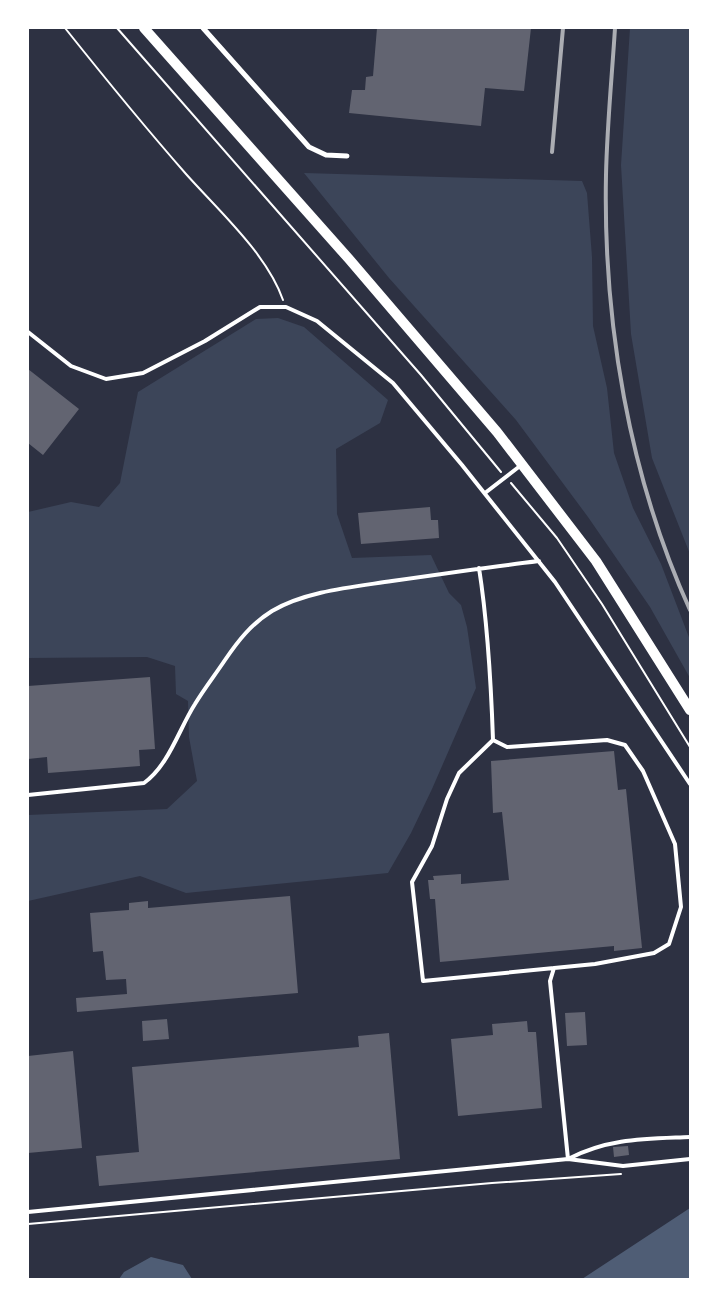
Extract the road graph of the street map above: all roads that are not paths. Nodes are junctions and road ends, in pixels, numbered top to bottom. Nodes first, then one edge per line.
1 (144, 28) edge
2 (203, 28) edge
3 (347, 156) dead end
4 (28, 332) edge
5 (522, 464) junction
6 (485, 493) junction
7 (539, 561) junction
8 (479, 568) junction
9 (690, 710) edge
10 (493, 740) junction
11 (690, 784) edge
12 (28, 795) edge
13 (554, 968) junction
14 (690, 1137) edge
15 (690, 1159) edge
16 (568, 1160) junction
17 (28, 1212) edge

1 - 5 main road
2 - 3 street
4 - 6 lane
5 - 6 lane
5 - 9 main road
6 - 7 lane
7 - 8 lane
7 - 11 lane
8 - 10 lane
8 - 12 lane
10 - 13 lane
10 - 13 lane
13 - 16 lane
14 - 16 lane
15 - 16 lane
16 - 17 lane

